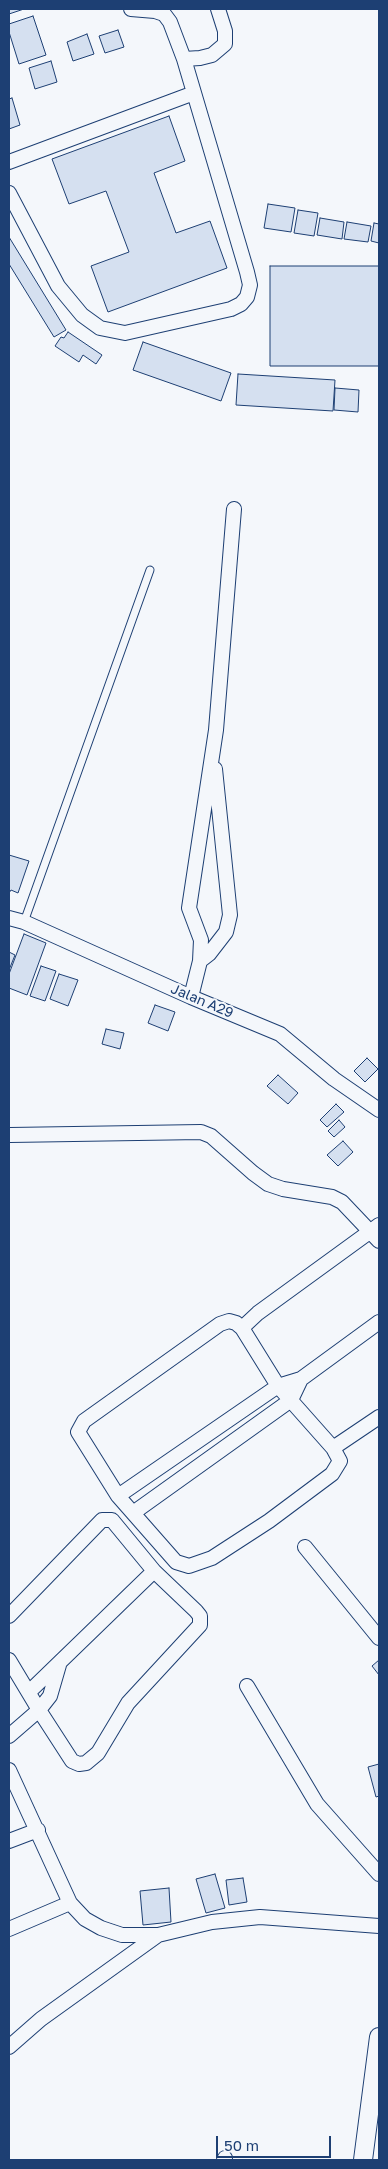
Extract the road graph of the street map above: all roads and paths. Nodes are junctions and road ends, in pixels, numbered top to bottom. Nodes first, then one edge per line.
1 (131, 9) edge
2 (218, 9) edge
3 (184, 59) junction
4 (194, 93) junction
5 (9, 162) edge
6 (9, 193) edge
7 (234, 509) dead end
8 (150, 570) dead end
9 (213, 751) junction
10 (9, 918) edge
11 (24, 922) junction
12 (200, 961) junction
13 (191, 997) junction
14 (379, 1110) edge
15 (10, 1135) dead end
16 (377, 1232) edge
17 (379, 1322) edge
18 (242, 1328) junction
19 (300, 1380) junction
20 (278, 1386) junction
21 (291, 1400) junction
22 (379, 1417) edge
23 (333, 1448) junction
24 (118, 1496) junction
25 (132, 1512) junction
26 (305, 1547) dead end
27 (154, 1570) junction
28 (9, 1616) edge
29 (379, 1638) edge
30 (9, 1660) edge
31 (59, 1664) junction
32 (247, 1686) dead end
33 (29, 1692) junction
34 (39, 1710) junction
35 (9, 1736) edge
36 (9, 1770) edge
37 (38, 1830) junction
38 (9, 1841) edge
39 (379, 1874) edge
40 (70, 1902) junction
41 (379, 1926) edge
42 (9, 1929) edge
43 (158, 1935) junction
44 (379, 2037) edge
45 (9, 2047) edge
46 (364, 2160) edge

1 - 3 street
2 - 3 street
3 - 4 street
4 - 5 street
4 - 6 street
7 - 9 street
8 - 11 lane
9 - 12 street
9 - 12 street
10 - 11 street, Jalan A29
11 - 13 street, Jalan A29
12 - 13 street
13 - 14 street, Jalan A29
15 - 16 street
16 - 18 street
17 - 19 street
18 - 20 street
18 - 24 street
19 - 20 street
19 - 21 street
20 - 21 street
20 - 24 street
21 - 23 street
21 - 25 street
22 - 23 street
23 - 25 street
24 - 25 street
26 - 29 street
27 - 28 street
27 - 31 street
27 - 34 street
30 - 33 street
31 - 33 street
31 - 34 street
32 - 39 street
33 - 34 street
34 - 35 street
36 - 37 street
37 - 38 street
37 - 40 street
40 - 42 street
40 - 43 street
41 - 43 street
43 - 45 street
44 - 46 street

